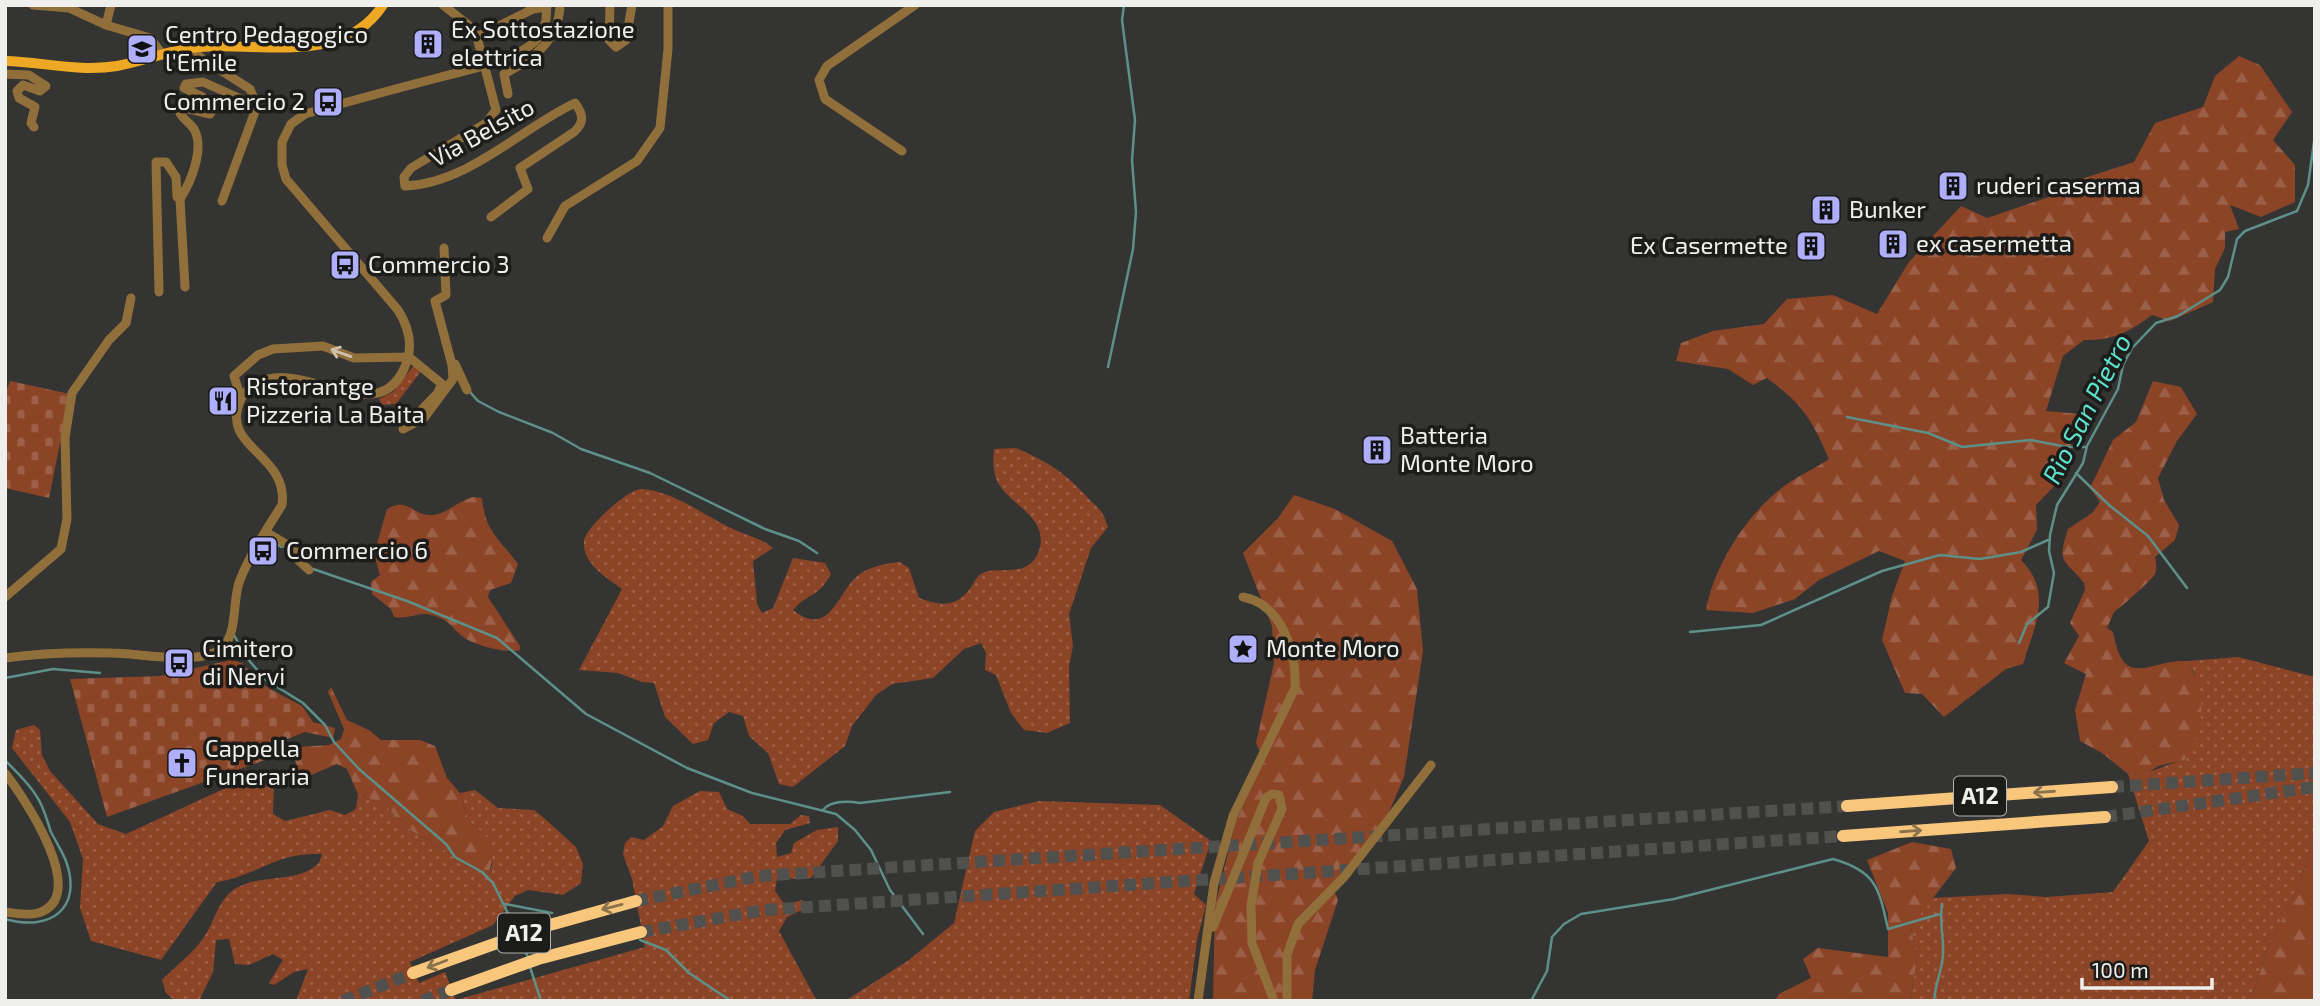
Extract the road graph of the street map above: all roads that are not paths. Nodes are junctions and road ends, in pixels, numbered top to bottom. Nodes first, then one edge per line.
1 (33, 5) edge
2 (111, 5) edge
3 (376, 5) edge
4 (383, 5) edge
5 (392, 5) edge
6 (443, 5) edge
7 (560, 5) edge
8 (610, 5) edge
9 (632, 5) edge
10 (668, 5) edge
11 (915, 5) edge
12 (546, 6) edge
13 (370, 22) junction
14 (106, 25) junction
15 (477, 37) junction
16 (191, 48) junction
17 (162, 54) junction
18 (5, 61) edge
19 (484, 65) junction
20 (5, 74) edge
21 (508, 94) dead end
22 (257, 106) junction
23 (34, 127) dead end
24 (902, 151) dead end
25 (180, 199) junction
26 (222, 201) dead end
27 (491, 217) dead end
28 (547, 239) dead end
29 (444, 248) dead end
30 (185, 287) dead end
31 (159, 292) dead end
32 (131, 298) dead end
33 (409, 357) junction
34 (450, 357) junction
35 (467, 390) dead end
36 (241, 399) junction
37 (266, 532) junction
38 (309, 570) dead end
39 (5, 597) edge
40 (1243, 597) dead end
41 (5, 658) edge
42 (1431, 765) dead end
43 (5, 773) edge
44 (2112, 787) tunnel mouth
45 (1847, 806) tunnel mouth
46 (2105, 817) tunnel mouth
47 (1843, 836) tunnel mouth
48 (636, 901) tunnel mouth
49 (5, 912) edge
50 (641, 932) tunnel mouth
51 (1206, 948) junction
52 (413, 973) tunnel mouth
53 (451, 990) tunnel mouth
54 (1198, 1001) edge
55 (1274, 1001) edge
56 (1287, 1001) edge

1 - 14 street
2 - 14 street
3 - 13 main road
4 - 13 main road
5 - 13 main road
6 - 15 street
7 - 21 street
8 - 9 street
10 - 28 street
11 - 24 street
12 - 15 street
12 - 19 street
13 - 16 main road
14 - 17 street
15 - 19 street
16 - 17 main road
16 - 22 street
17 - 18 main road
19 - 27 street, Via Belsito
19 - 33 street
20 - 23 street
22 - 25 street
22 - 26 street
25 - 30 street
25 - 31 street
29 - 34 street
32 - 39 street
33 - 34 street
33 - 36 street
33 -> 36 street
34 - 35 street
36 - 37 street
37 - 38 street
37 - 41 street
40 - 51 street
42 - 56 street
43 - 49 street
44 -> 45 highway, A12
47 -> 46 highway, A12
48 -> 52 highway, A12
50 - 53 highway, A12
51 - 54 street
51 - 55 street

